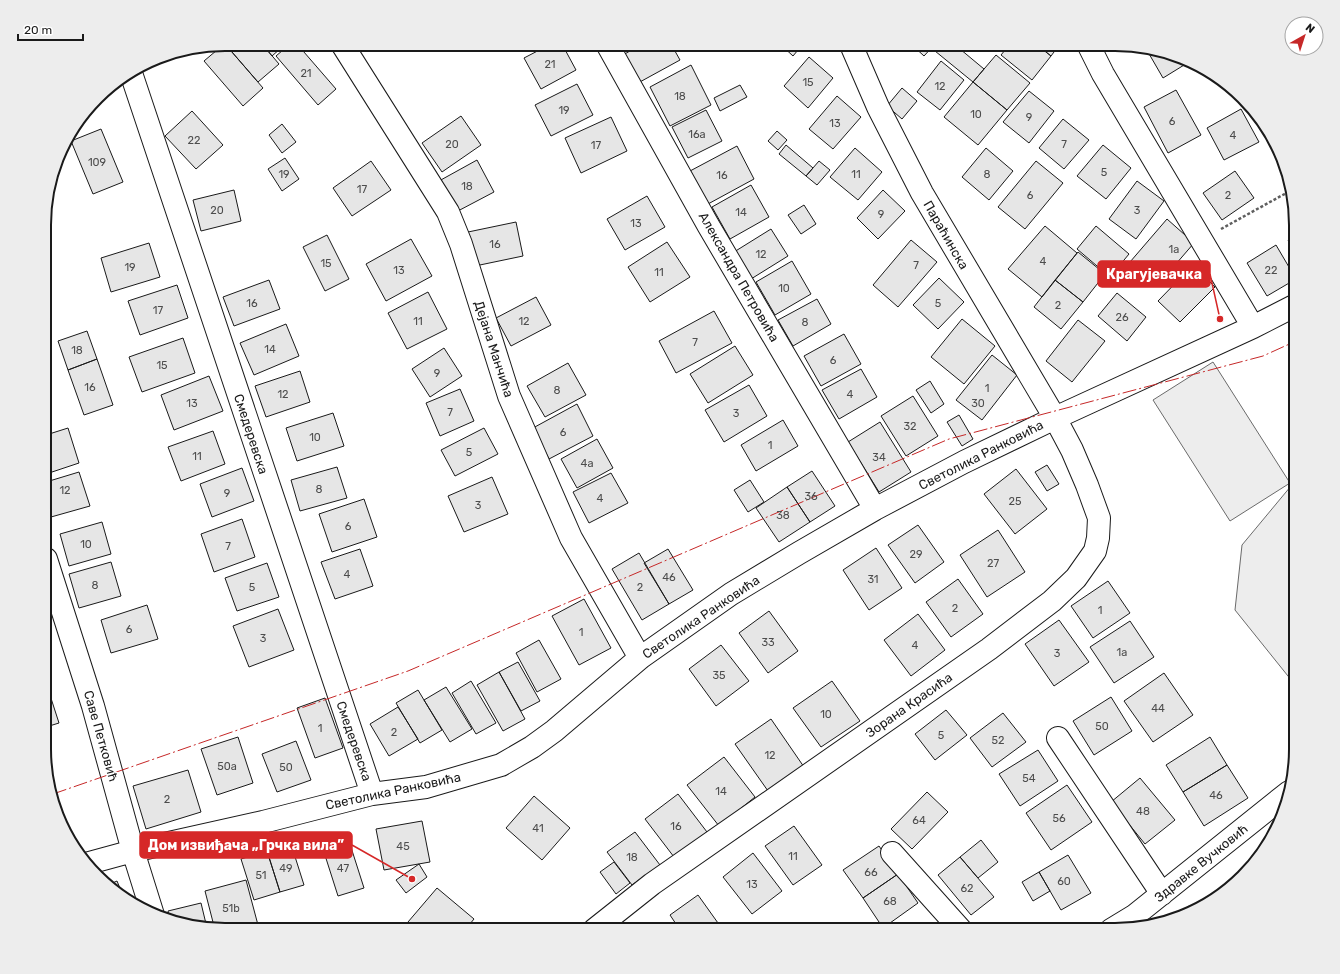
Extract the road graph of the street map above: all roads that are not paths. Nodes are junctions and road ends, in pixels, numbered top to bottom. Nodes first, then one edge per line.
1 (346, 51) edge
2 (611, 51) edge
3 (854, 51) edge
4 (1092, 51) edge
5 (133, 78) edge
6 (1289, 309) edge
7 (1253, 327) junction
8 (1054, 418) junction
9 (874, 509) junction
10 (51, 575) edge
11 (640, 658) junction
12 (1058, 738) dead end
13 (372, 794) junction
14 (1282, 798) edge
15 (133, 851) junction
16 (892, 853) dead end
17 (92, 862) edge
18 (1162, 894) junction
19 (150, 906) edge
20 (603, 923) edge
21 (955, 923) edge
22 (1122, 923) edge

1 - 11 street, Дејана Манчића
2 - 9 street, Александра Петровића
3 - 8 street, Параћинска
4 - 7 street
5 - 13 street, Смедеревска
6 - 7 street, Светолика Ранковића
7 - 8 street, Светолика Ранковића
8 - 9 street, Светолика Ранковића
8 - 20 street, Зорана Красића
9 - 11 street, Светолика Ранковића
10 - 15 street, Саве Петковић
11 - 13 street, Светолика Ранковића
12 - 18 street
13 - 15 street, Светолика Ранковића
14 - 18 street, Здравке Вучковић
15 - 17 street, Светолика Ранковића
15 - 19 street, Саве Петковић
16 - 21 street
18 - 22 street, Здравке Вучковић

